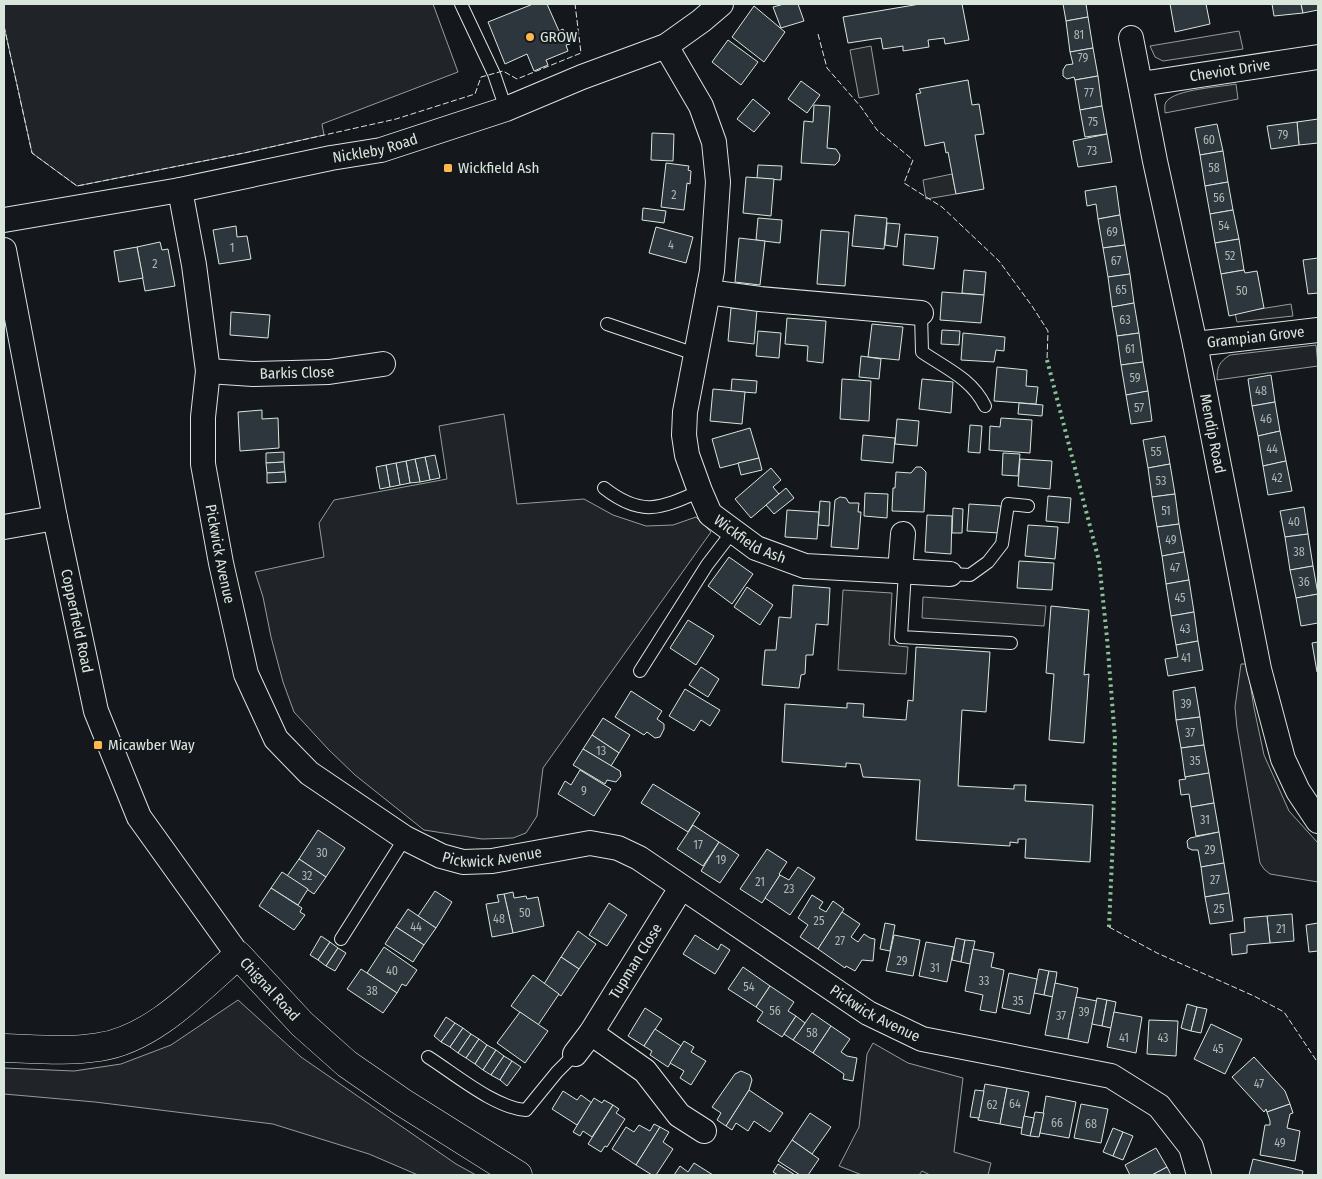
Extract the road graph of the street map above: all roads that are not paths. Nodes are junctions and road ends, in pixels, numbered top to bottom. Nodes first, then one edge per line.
1 (461, 4) edge
2 (721, 4) edge
3 (1131, 38) dead end
4 (666, 46) junction
5 (1318, 57) edge
6 (1141, 84) junction
7 (506, 109) junction
8 (180, 190) junction
9 (4, 220) edge
10 (4, 250) edge
11 (708, 292) junction
12 (921, 312) joint
13 (607, 324) dead end
14 (1318, 330) edge
15 (1194, 344) junction
16 (696, 354) junction
17 (384, 364) dead end
18 (208, 371) junction
19 (985, 406) dead end
20 (604, 488) dead end
21 (700, 491) junction
22 (1028, 506) dead end
23 (55, 518) junction
24 (4, 527) edge
25 (733, 531) junction
26 (903, 534) dead end
27 (903, 571) junction
28 (950, 574) joint
29 (1011, 643) dead end
30 (640, 671) dead end
31 (1318, 821) edge
32 (405, 838) junction
33 (681, 888) junction
34 (342, 939) dead end
35 (238, 955) junction
36 (591, 1033) junction
37 (4, 1048) edge
38 (576, 1054) joint
39 (428, 1057) dead end
40 (704, 1131) dead end
41 (518, 1175) edge
42 (1199, 1175) edge

1 - 7 lane
2 - 4 street, Nickleby Road
3 - 6 street, Mendip Road
4 - 7 street, Nickleby Road
4 - 11 street, Wickfield Ash
5 - 6 street, Cheviot Drive
6 - 15 street, Mendip Road
7 - 8 street, Nickleby Road
8 - 9 street, Nickleby Road
8 - 18 street, Pickwick Avenue
10 - 23 street, Copperfield Road
11 - 12 street
11 - 16 street, Wickfield Ash
12 - 19 lane
13 - 16 lane
14 - 15 street, Grampian Grove
15 - 31 street, Mendip Road
16 - 21 street, Wickfield Ash
17 - 18 street, Barkis Close
18 - 32 street, Pickwick Avenue
20 - 21 lane
21 - 25 street, Wickfield Ash
22 - 28 lane
23 - 24 street
23 - 35 street, Copperfield Road
25 - 27 street, Wickfield Ash
25 - 30 lane
26 - 27 street
27 - 28 street, Wickfield Ash
27 - 29 lane
32 - 33 street, Pickwick Avenue
32 - 34 lane
33 - 36 street, Tupman Close
33 - 42 street, Pickwick Avenue
35 - 37 street, Chignal Road
35 - 41 street, Chignal Road
36 - 38 street, Tupman Close
36 - 40 street
38 - 39 lane

